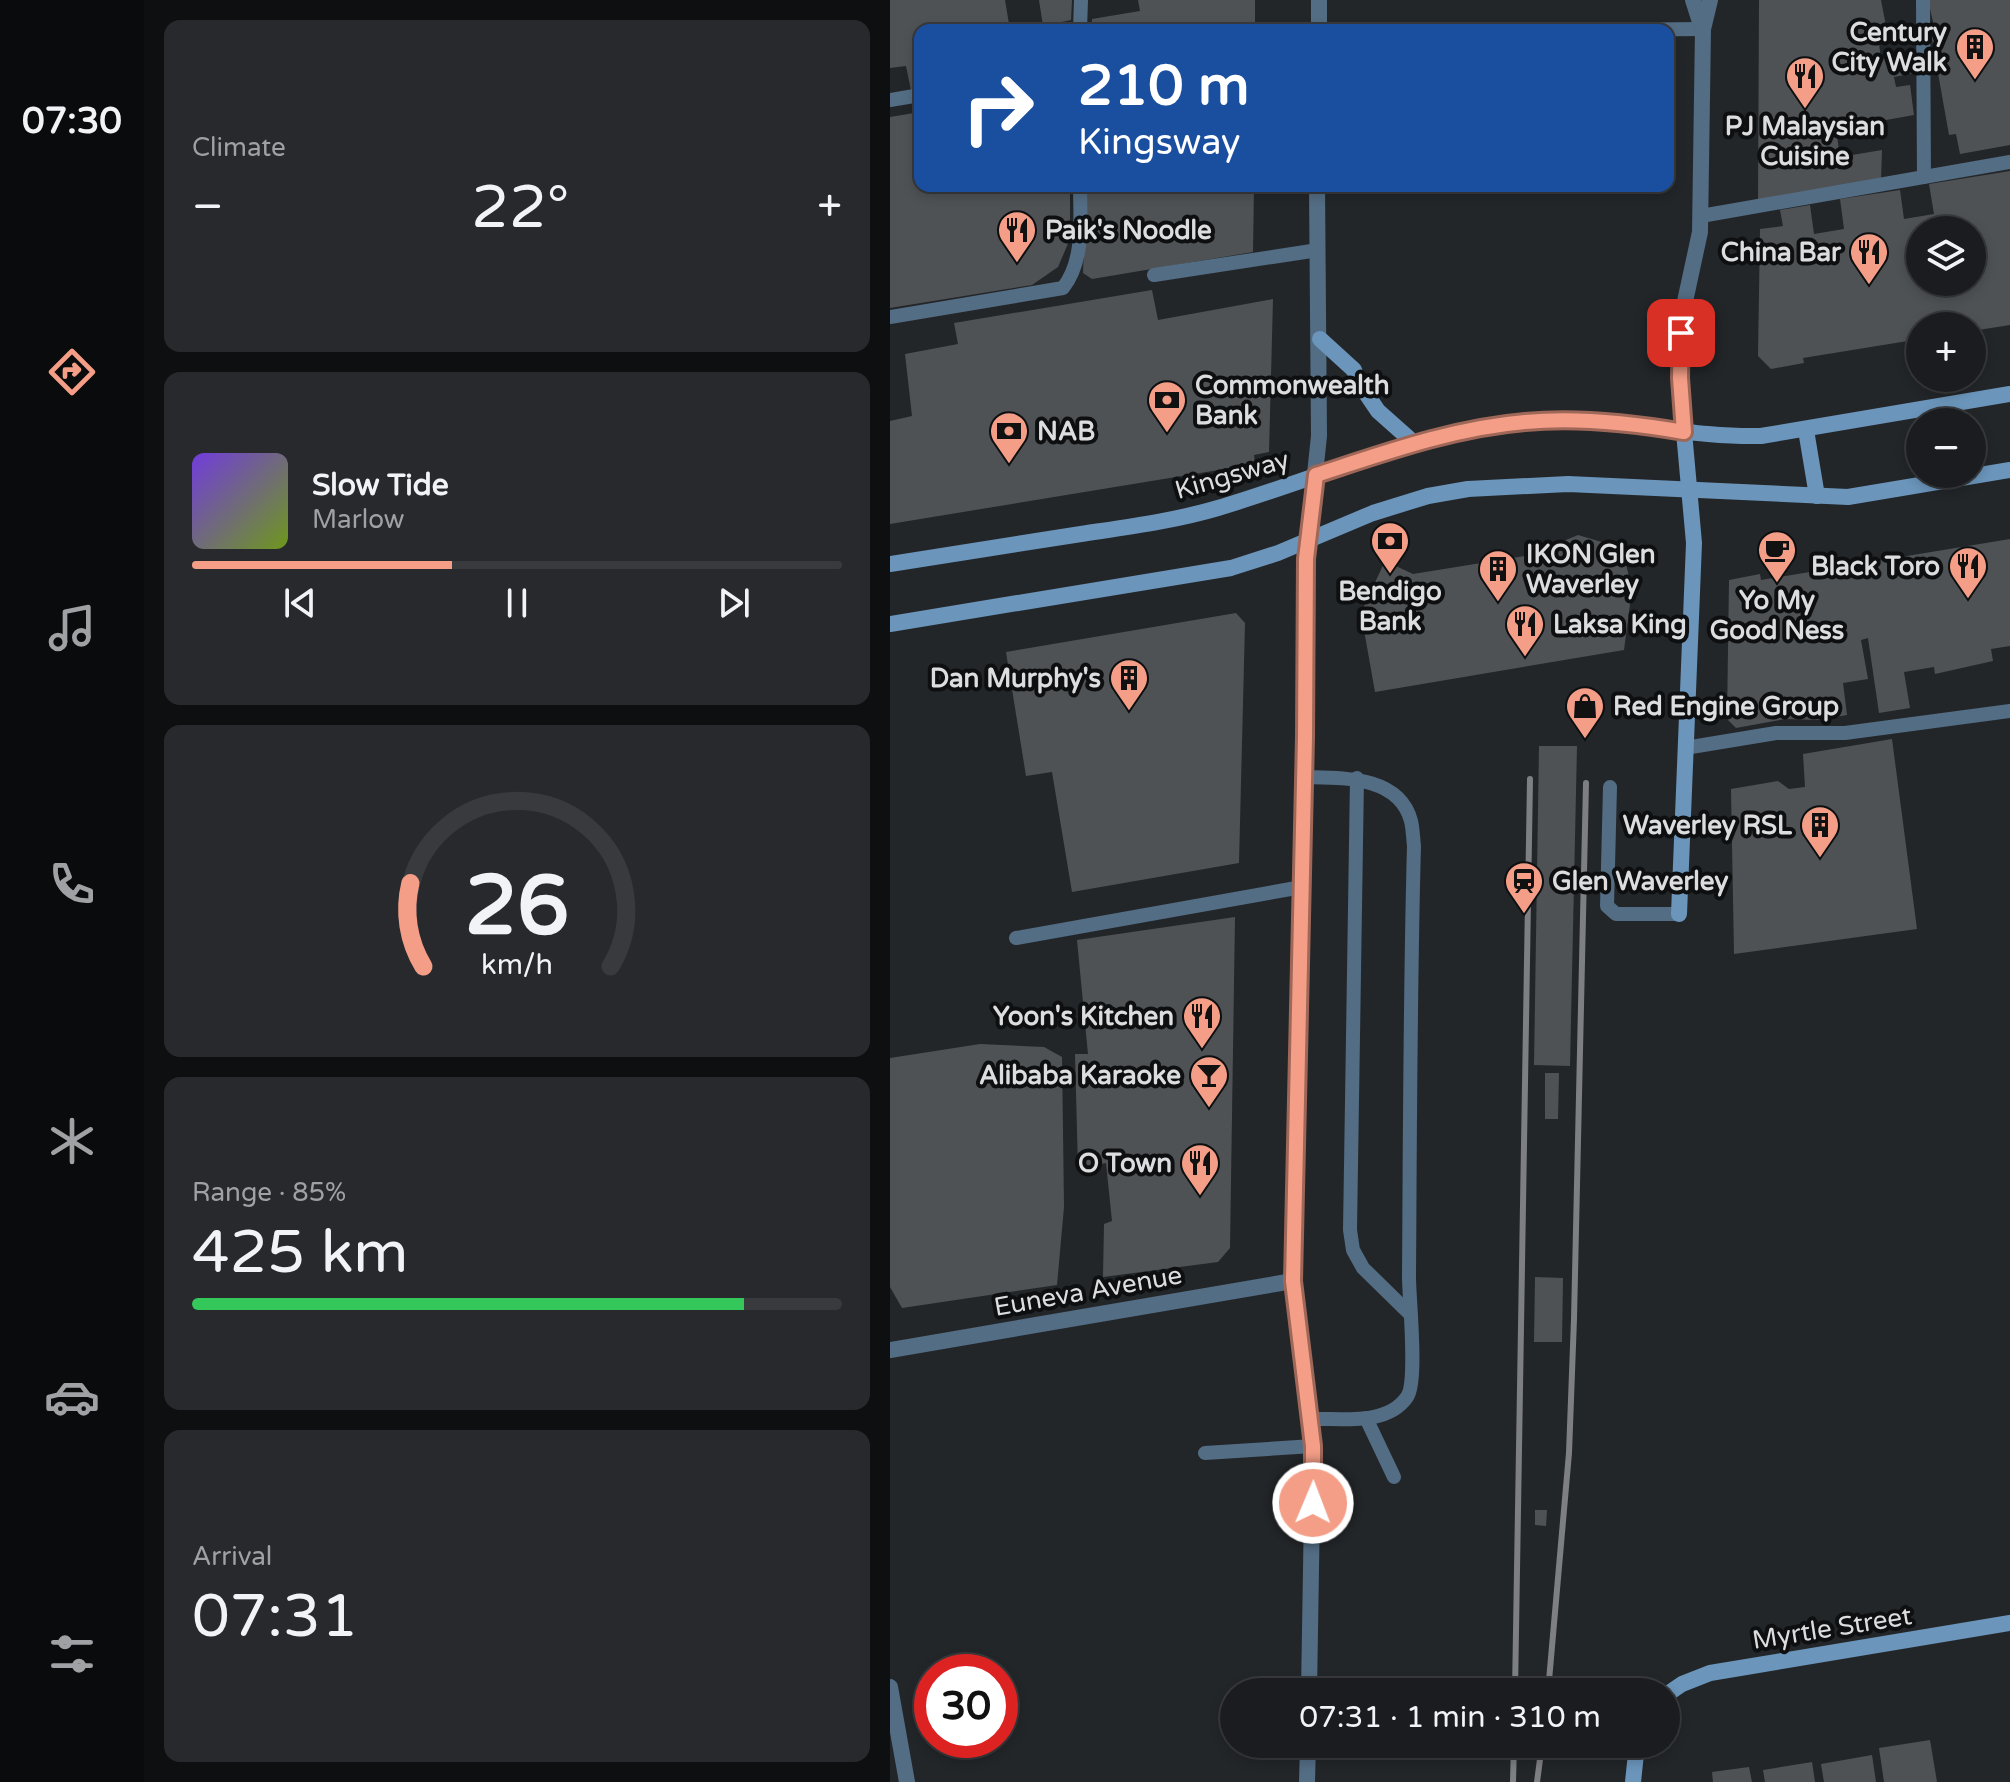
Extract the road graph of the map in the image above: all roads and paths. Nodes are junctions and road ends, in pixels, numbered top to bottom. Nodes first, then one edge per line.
1 (1081, 0) edge
2 (1319, 0) edge
3 (1693, 0) edge
4 (1710, 0) edge
5 (1923, 0) edge
6 (1080, 24) edge
7 (1319, 24) edge
8 (1674, 29) edge
9 (1703, 29) junction
10 (914, 96) edge
11 (890, 100) edge
12 (2010, 162) edge
13 (1924, 177) junction
14 (1080, 192) edge
15 (1317, 192) edge
16 (1701, 216) junction
17 (1318, 250) junction
18 (1154, 275) dead end
19 (890, 317) edge
20 (1320, 339) junction
21 (2010, 394) edge
22 (1806, 430) junction
23 (1684, 432) junction
24 (1414, 443) junction
25 (2010, 470) edge
26 (1316, 475) junction
27 (1690, 489) junction
28 (1817, 496) junction
29 (1308, 541) junction
30 (890, 564) edge
31 (890, 624) edge
32 (2010, 711) edge
33 (1685, 748) junction
34 (1304, 777) junction
35 (1357, 778) junction
36 (1610, 787) dead end
37 (1302, 887) junction
38 (1679, 914) joint
39 (1016, 938) dead end
40 (1293, 1281) junction
41 (1409, 1313) junction
42 (890, 1350) edge
43 (1366, 1418) junction
44 (1311, 1419) junction
45 (1313, 1446) junction
46 (1205, 1453) dead end
47 (1394, 1477) dead end
48 (2010, 1623) edge
49 (1309, 1678) edge
50 (1680, 1685) edge
51 (890, 1687) edge
52 (1308, 1758) edge
53 (1636, 1758) edge
54 (907, 1782) edge
55 (1307, 1782) edge
56 (1633, 1782) edge

1 - 6 lane
2 - 7 street
3 - 9 street
4 - 9 street
5 - 13 lane
8 - 9 lane
9 - 16 street
10 - 11 lane
12 - 13 lane
13 - 16 lane
14 - 19 lane
15 - 17 street
16 - 23 street
17 - 18 lane
17 - 20 street
20 - 24 street
20 - 26 street
21 - 22 street, Kingsway
22 - 23 street, Kingsway
22 - 28 street
23 - 24 street, Kingsway
23 - 27 street
24 - 26 street, Kingsway
25 - 28 street
26 - 29 street
26 - 30 street, Kingsway
27 - 28 street
27 - 29 street
27 - 33 street
29 - 31 street
29 - 34 street
32 - 33 lane
33 - 38 street
34 - 35 lane
34 - 37 street
35 - 41 lane
35 - 41 lane
36 - 38 lane
37 - 39 lane
37 - 40 street
40 - 42 street, Euneva Avenue
40 - 44 street
41 - 43 lane
43 - 44 lane
43 - 47 lane
44 - 45 street
45 - 46 lane
45 - 49 street
48 - 50 street, Myrtle Street
51 - 54 street
52 - 55 street
53 - 56 street

